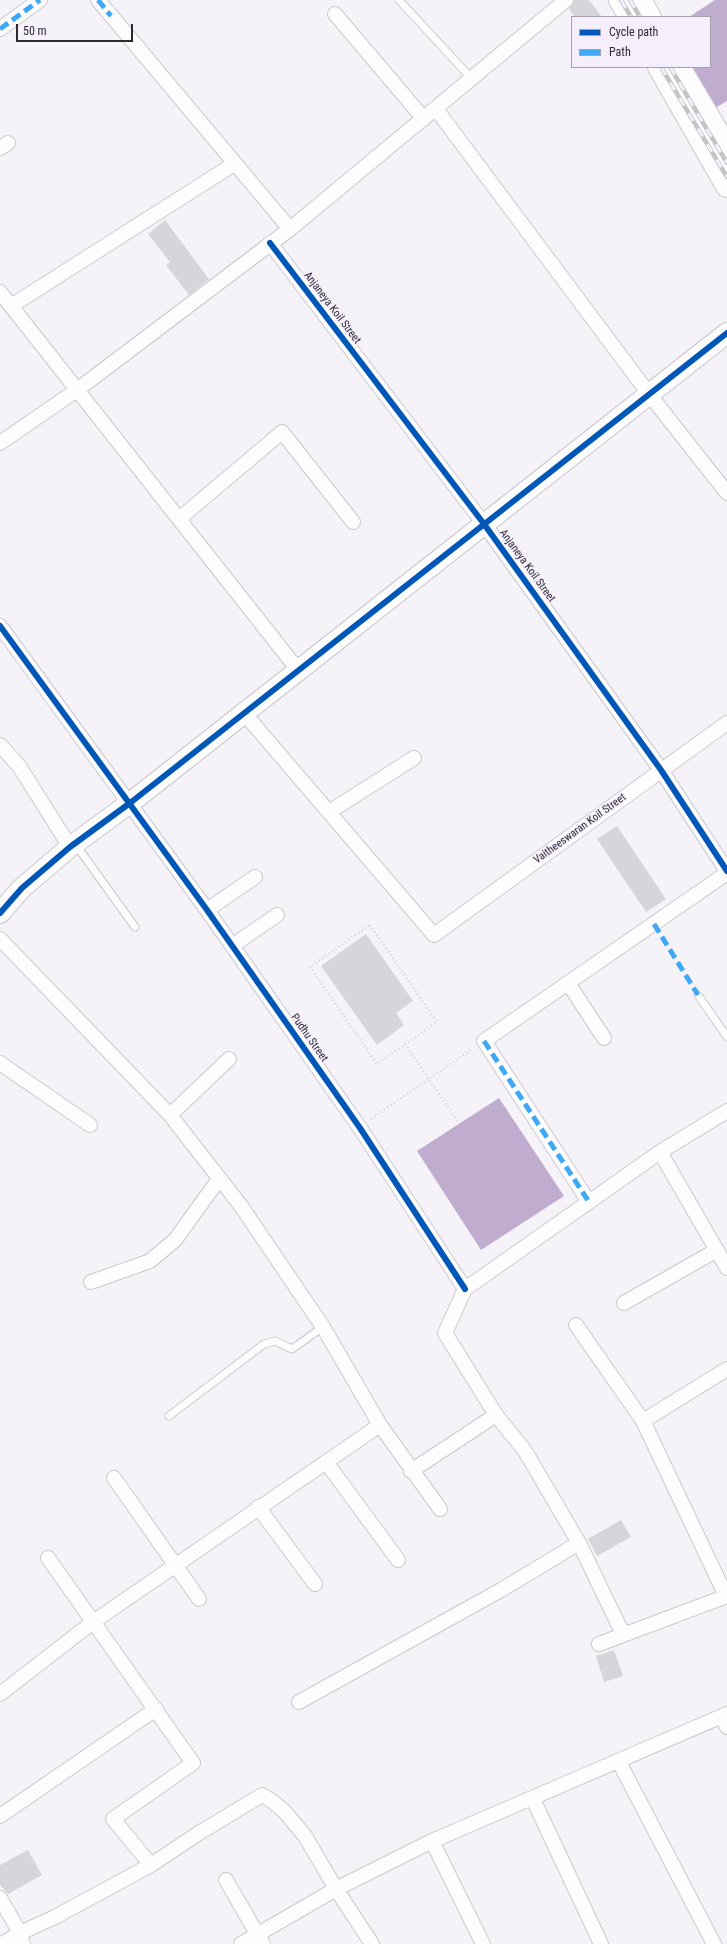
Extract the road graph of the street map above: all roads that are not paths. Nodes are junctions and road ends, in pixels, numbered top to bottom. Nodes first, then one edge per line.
1 (40, 0) edge
2 (98, 0) edge
3 (399, 0) edge
4 (566, 0) edge
5 (620, 0) edge
6 (640, 0) edge
7 (334, 14) dead end
8 (629, 16) edge
9 (649, 16) edge
10 (0, 30) edge
11 (660, 68) edge
12 (680, 68) edge
13 (472, 78) junction
14 (436, 109) junction
15 (424, 119) junction
16 (727, 148) edge
17 (234, 164) junction
18 (727, 186) edge
19 (290, 229) junction
20 (270, 243) junction
21 (0, 292) edge
22 (11, 306) junction
23 (727, 333) edge
24 (77, 390) junction
25 (649, 394) junction
26 (0, 443) edge
27 (727, 493) edge
28 (179, 519) junction
29 (352, 522) dead end
30 (484, 524) junction
31 (0, 626) edge
32 (298, 670) junction
33 (244, 712) junction
34 (727, 723) edge
35 (0, 745) edge
36 (414, 758) dead end
37 (661, 770) junction
38 (130, 802) junction
39 (329, 812) junction
40 (72, 845) junction
41 (727, 872) edge
42 (255, 877) dead end
43 (207, 910) junction
44 (0, 913) edge
45 (277, 915) dead end
46 (135, 927) dead end
47 (0, 938) edge
48 (232, 946) junction
49 (568, 983) junction
50 (698, 995) dead end
51 (727, 1037) edge
52 (604, 1038) dead end
53 (229, 1059) dead end
54 (0, 1063) edge
55 (727, 1111) edge
56 (170, 1115) junction
57 (90, 1126) dead end
58 (660, 1152) junction
59 (219, 1180) junction
60 (588, 1202) junction
61 (717, 1250) junction
62 (727, 1268) edge
63 (92, 1282) dead end
64 (465, 1289) junction
65 (624, 1303) dead end
66 (576, 1325) dead end
67 (323, 1327) junction
68 (727, 1370) edge
69 (496, 1415) junction
70 (169, 1416) dead end
71 (643, 1421) junction
72 (380, 1425) junction
73 (326, 1462) junction
74 (411, 1471) junction
75 (114, 1478) dead end
76 (258, 1507) junction
77 (440, 1509) dead end
78 (579, 1543) junction
79 (48, 1558) dead end
80 (398, 1560) dead end
81 (176, 1564) junction
82 (315, 1584) dead end
83 (726, 1596) edge
84 (199, 1599) dead end
85 (93, 1622) junction
86 (625, 1633) junction
87 (599, 1644) dead end
88 (0, 1694) edge
89 (300, 1702) dead end
90 (156, 1708) junction
91 (725, 1719) edge
92 (619, 1762) junction
93 (533, 1799) junction
94 (0, 1816) edge
95 (432, 1841) junction
96 (151, 1865) junction
97 (226, 1880) dead end
98 (336, 1889) junction
99 (0, 1898) edge
100 (21, 1938) edge
101 (260, 1939) edge
102 (2, 1944) edge
103 (241, 1944) edge
104 (372, 1944) edge
105 (483, 1944) edge
106 (601, 1944) edge
107 (714, 1944) edge

1 - 10 street
2 - 17 street
3 - 13 lane
4 - 13 street
5 - 8 main road
6 - 9 main road
7 - 15 street
11 - 18 main road
12 - 16 main road
13 - 14 street
14 - 15 street
14 - 25 street
15 - 19 street
17 - 19 street
17 - 22 street
19 - 20 street
20 - 24 street
20 - 30 street, Anjaneya Koil Street
21 - 22 street
22 - 24 street
23 - 25 street
24 - 26 street
24 - 28 street
25 - 27 street
25 - 30 street
28 - 29 street
28 - 32 street
30 - 32 street
30 - 37 street, Anjaneya Koil Street
31 - 38 street, Pudhu Street
32 - 33 street
33 - 38 street
33 - 39 street
34 - 37 street, Vaitheeswaran Koil Street
35 - 40 street
36 - 39 street
37 - 39 street, Vaitheeswaran Koil Street
37 - 41 street, Anjaneya Koil Street
38 - 40 street
38 - 43 street, Pudhu Street
40 - 44 street
40 - 46 lane
41 - 49 street
42 - 43 street
43 - 48 street, Pudhu Street
45 - 48 street
47 - 56 street
48 - 64 street, Pudhu Street
49 - 52 street
49 - 60 street
50 - 51 lane
53 - 56 street
54 - 57 street
55 - 58 street
56 - 59 street
58 - 60 street
58 - 61 street
59 - 63 street
59 - 67 street
60 - 64 street
61 - 62 street
61 - 65 street
64 - 69 street
66 - 71 street
67 - 70 lane
67 - 72 street
68 - 71 street
69 - 74 street
69 - 78 street
71 - 83 street
72 - 73 street
72 - 74 street
73 - 76 street
73 - 80 street
74 - 77 street
75 - 81 street
76 - 81 street
76 - 82 street
78 - 86 street
78 - 89 street
79 - 85 street
81 - 84 street
81 - 85 street
83 - 86 street
85 - 88 street
85 - 90 street
86 - 87 street
90 - 94 street
90 - 96 street
91 - 92 street
92 - 93 street
92 - 107 street
93 - 95 street
93 - 106 street
95 - 98 street
95 - 105 street
96 - 98 street
96 - 100 street
97 - 101 street
98 - 101 street
98 - 104 street
99 - 100 street
100 - 102 street
101 - 103 street

